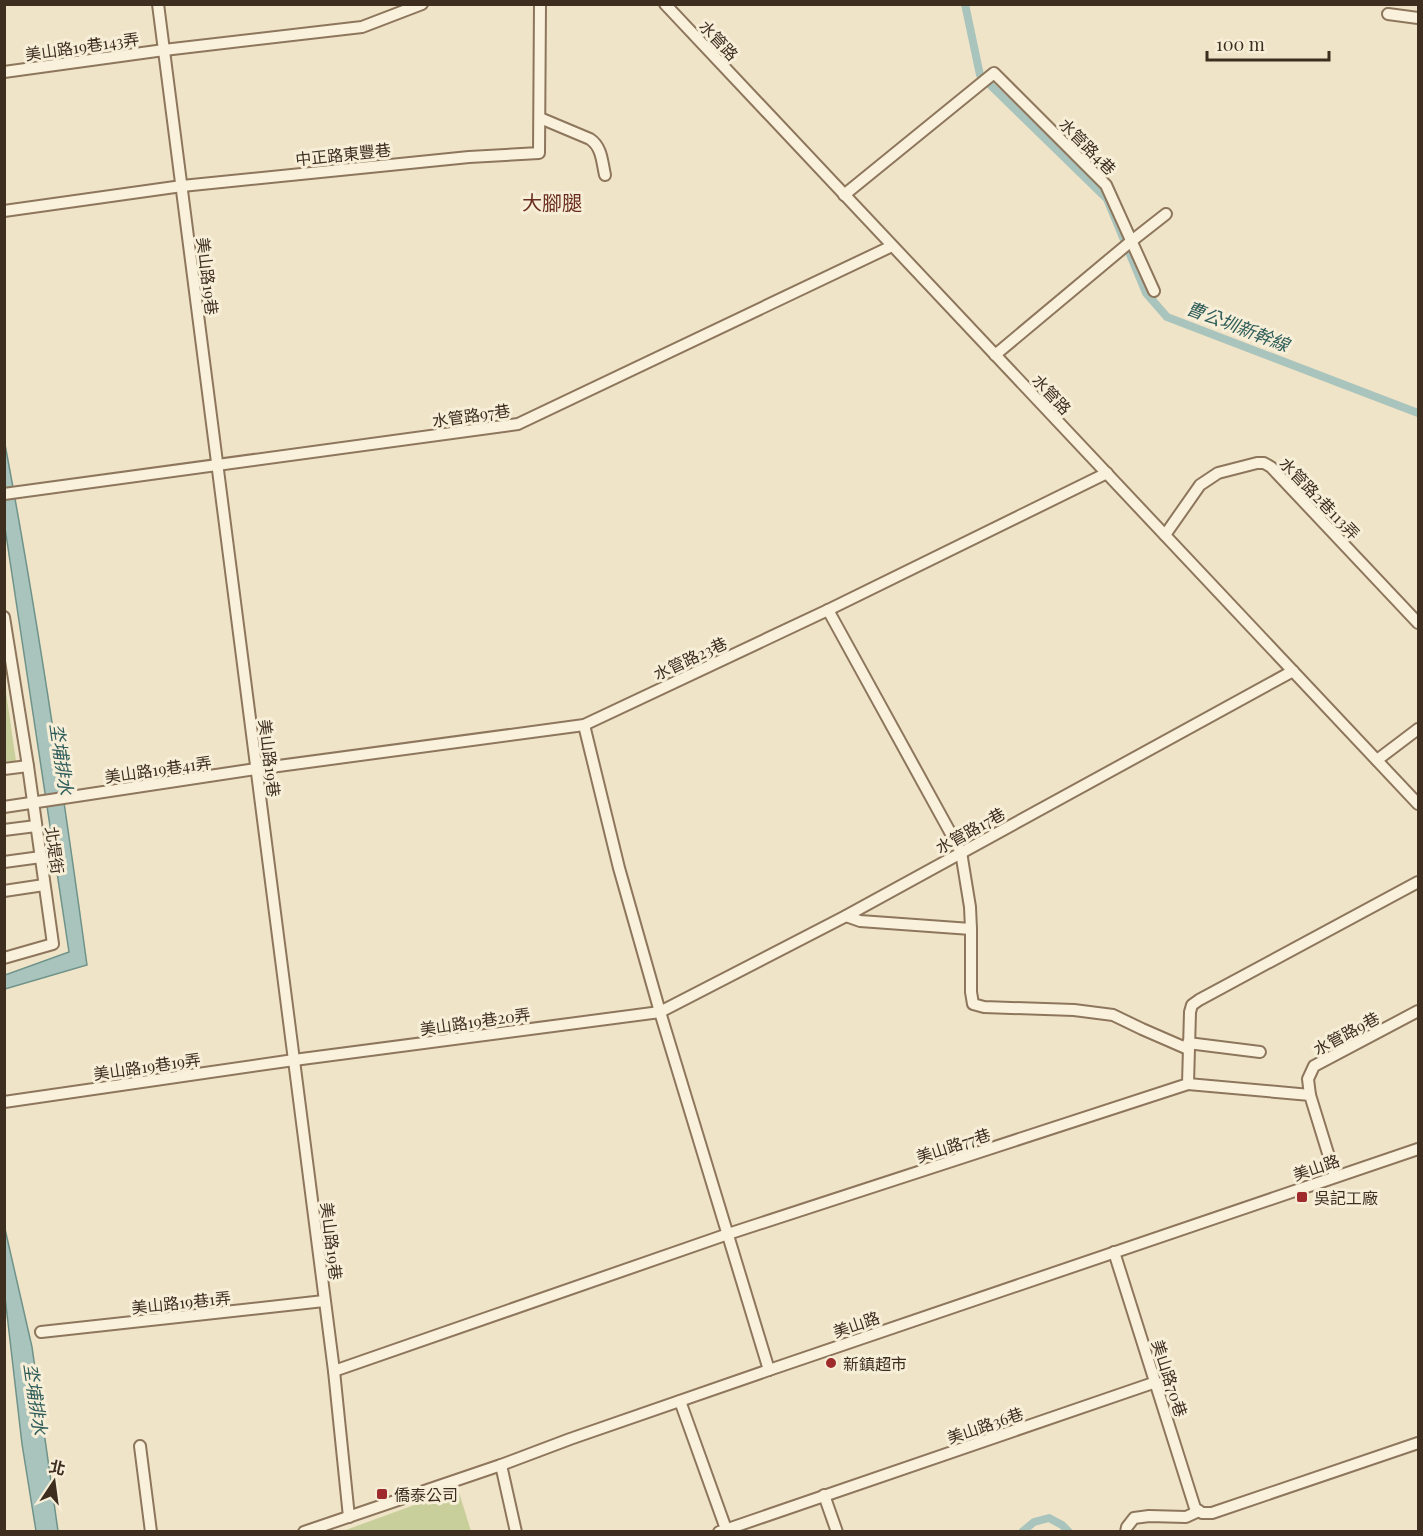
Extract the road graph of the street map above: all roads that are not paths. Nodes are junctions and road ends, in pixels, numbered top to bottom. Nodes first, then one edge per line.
1 (158, 4) edge
2 (422, 4) edge
3 (540, 4) edge
4 (665, 4) edge
5 (1388, 14) dead end
6 (1419, 18) edge
7 (164, 50) junction
8 (4, 72) edge
9 (540, 118) junction
10 (605, 176) dead end
11 (182, 186) junction
12 (844, 195) junction
13 (4, 211) edge
14 (1166, 214) dead end
15 (1130, 242) junction
16 (892, 246) junction
17 (1154, 291) dead end
18 (995, 355) junction
19 (217, 464) junction
20 (1107, 473) junction
21 (4, 494) edge
22 (1164, 535) junction
23 (828, 610) junction
24 (4, 617) edge
25 (1419, 623) edge
26 (7, 643) edge
27 (1293, 671) junction
28 (584, 725) junction
29 (1419, 729) edge
30 (1377, 760) junction
31 (28, 766) junction
32 (4, 769) edge
33 (256, 769) junction
34 (36, 803) junction
35 (1419, 804) edge
36 (4, 807) edge
37 (36, 826) junction
38 (4, 830) edge
39 (961, 852) junction
40 (40, 856) junction
41 (4, 862) edge
42 (1419, 882) edge
43 (45, 885) junction
44 (4, 891) edge
45 (846, 916) junction
46 (971, 929) junction
47 (4, 958) edge
48 (1419, 1011) edge
49 (660, 1012) junction
50 (1188, 1046) junction
51 (1260, 1052) dead end
52 (294, 1060) junction
53 (1188, 1084) junction
54 (1310, 1095) junction
55 (4, 1102) edge
56 (1419, 1149) edge
57 (1335, 1176) junction
58 (728, 1234) junction
59 (1114, 1252) junction
60 (324, 1301) junction
61 (41, 1332) dead end
62 (769, 1370) junction
63 (334, 1371) junction
64 (1156, 1382) junction
65 (680, 1401) junction
66 (1419, 1443) edge
67 (140, 1446) dead end
68 (501, 1465) junction
69 (824, 1496) junction
70 (1199, 1511) junction
71 (349, 1516) junction
72 (722, 1530) edge
73 (151, 1532) edge
74 (304, 1532) edge
75 (516, 1532) edge
76 (837, 1532) edge
77 (1126, 1532) edge

1 - 7 street, 美山路19巷
2 - 7 street
3 - 9 street, 中正路東豐巷
4 - 12 street, 水管路
5 - 6 street
7 - 8 street, 美山路19巷143弄
7 - 11 street, 美山路19巷
9 - 10 street
9 - 11 street, 中正路東豐巷
11 - 13 street, 中正路東豐巷
11 - 19 street, 美山路19巷
12 - 15 street, 水管路4巷
12 - 16 street, 水管路
14 - 15 street
15 - 17 street, 水管路4巷
15 - 18 street
16 - 18 street, 水管路
16 - 19 street, 水管路97巷
18 - 20 street, 水管路
19 - 21 street, 水管路97巷
19 - 33 street, 美山路19巷
20 - 22 street, 水管路
20 - 23 street, 水管路23巷
22 - 25 street, 水管路2巷113弄
22 - 27 street, 水管路
23 - 28 street, 水管路23巷
23 - 39 street
24 - 26 street, 北堤街
26 - 31 street, 北堤街
27 - 30 street, 水管路
27 - 39 street, 水管路17巷
28 - 33 street, 水管路23巷
28 - 49 street
29 - 30 street
30 - 35 street, 水管路
31 - 32 street
31 - 34 street, 北堤街
33 - 34 street, 美山路19巷41弄
33 - 52 street, 美山路19巷
34 - 36 street, 美山路19巷41弄
34 - 37 street, 北堤街
37 - 38 street
37 - 40 street, 北堤街
39 - 45 street, 水管路17巷
39 - 46 street
40 - 41 street
40 - 43 street, 北堤街
42 - 50 street
43 - 44 street
43 - 47 street, 北堤街
45 - 46 street
45 - 49 street, 水管路17巷
46 - 50 street
48 - 54 street, 水管路9巷
49 - 52 street, 美山路19巷20弄
49 - 58 street
50 - 51 street
50 - 53 street
52 - 55 street, 美山路19巷19弄
52 - 60 street, 美山路19巷
53 - 54 street, 美山路77巷
53 - 58 street, 美山路77巷
54 - 57 street
56 - 57 street, 美山路
57 - 59 street, 美山路
58 - 62 street
58 - 63 street, 美山路77巷
59 - 62 street, 美山路
59 - 64 street, 美山路70巷
60 - 61 street, 美山路19巷1弄
60 - 63 street, 美山路19巷
62 - 65 street, 美山路
63 - 71 street, 美山路19巷
64 - 69 street, 美山路36巷
64 - 70 street, 美山路70巷
65 - 68 street, 美山路
65 - 72 street, 美山路36巷
66 - 70 street
67 - 73 street
68 - 71 street, 美山路
68 - 75 street
69 - 72 street, 美山路36巷
69 - 76 street
70 - 77 street
71 - 74 street, 美山路

